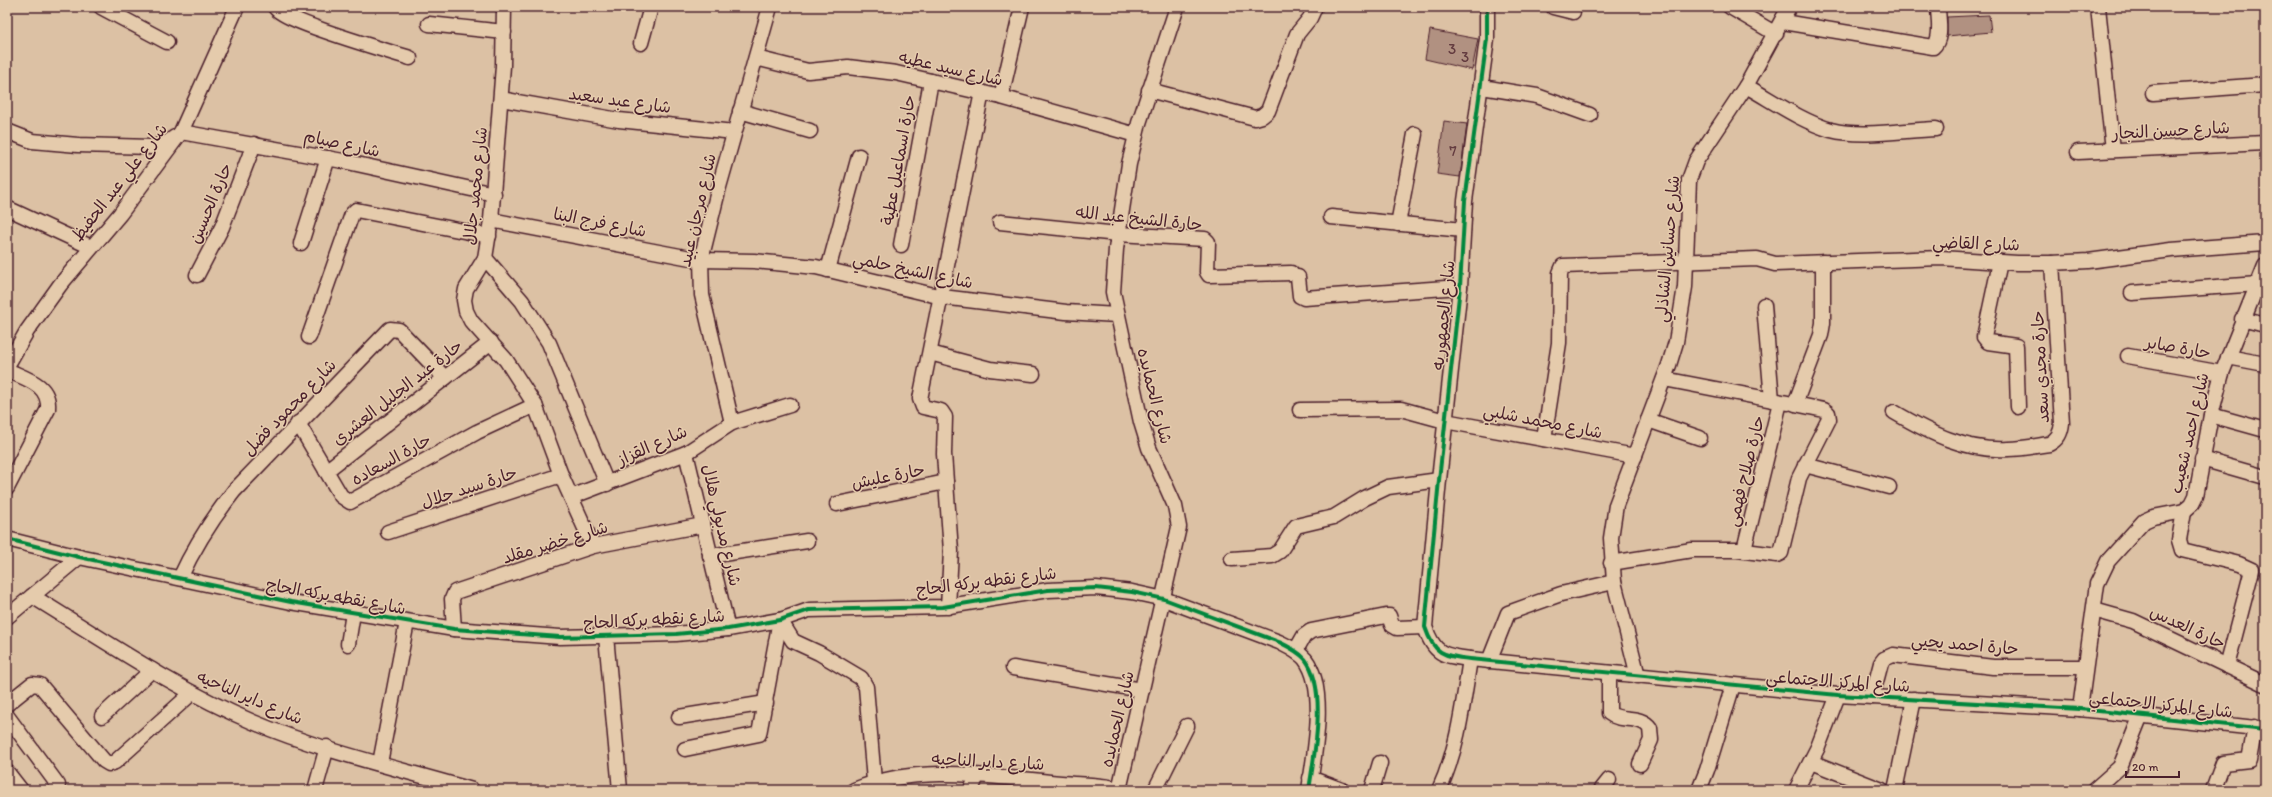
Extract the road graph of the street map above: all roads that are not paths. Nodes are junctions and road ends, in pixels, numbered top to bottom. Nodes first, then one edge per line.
1 (101, 7) edge
2 (237, 7) edge
3 (275, 7) edge
4 (504, 7) edge
5 (651, 7) edge
6 (770, 7) edge
7 (1022, 7) edge
8 (1177, 7) edge
9 (1315, 7) edge
10 (1487, 7) edge
11 (1553, 7) edge
12 (1730, 7) edge
13 (1789, 7) edge
14 (1938, 7) edge
15 (2098, 7) edge
16 (1573, 12) dead end
17 (429, 24) dead end
18 (1779, 28) junction
19 (504, 32) junction
20 (167, 42) dead end
21 (641, 43) dead end
22 (410, 58) dead end
23 (756, 58) junction
24 (931, 81) junction
25 (2265, 85) edge
26 (1746, 86) junction
27 (1482, 87) junction
28 (1149, 90) junction
29 (982, 92) junction
30 (2154, 93) dead end
31 (1001, 97) junction
32 (501, 99) junction
33 (740, 111) junction
34 (1590, 115) dead end
35 (1936, 129) dead end
36 (7, 131) edge
37 (810, 131) dead end
38 (181, 132) junction
39 (734, 132) junction
40 (1415, 134) dead end
41 (1136, 135) junction
42 (2265, 143) edge
43 (254, 144) junction
44 (2113, 150) junction
45 (2078, 152) dead end
46 (858, 156) dead end
47 (328, 158) junction
48 (494, 194) junction
49 (7, 209) edge
50 (1331, 217) dead end
51 (491, 220) junction
52 (1000, 222) dead end
53 (1398, 224) junction
54 (1463, 230) junction
55 (1118, 234) junction
56 (489, 236) junction
57 (301, 243) dead end
58 (2265, 243) edge
59 (901, 245) dead end
60 (92, 247) junction
61 (485, 258) junction
62 (701, 260) junction
63 (1686, 262) junction
64 (1823, 262) junction
65 (2000, 262) junction
66 (2052, 263) junction
67 (2265, 266) edge
68 (828, 270) junction
69 (197, 275) dead end
70 (2258, 284) junction
71 (1460, 287) junction
72 (2132, 293) dead end
73 (942, 297) junction
74 (1764, 305) dead end
75 (1117, 315) junction
76 (2242, 319) junction
77 (2265, 325) edge
78 (309, 337) dead end
79 (491, 342) junction
80 (930, 353) junction
81 (2128, 356) dead end
82 (2228, 357) junction
83 (2265, 364) edge
84 (7, 366) edge
85 (7, 370) edge
86 (2222, 372) junction
87 (1032, 374) dead end
88 (445, 378) junction
89 (1664, 379) junction
90 (1776, 401) junction
91 (1795, 404) junction
92 (535, 405) junction
93 (790, 405) dead end
94 (2018, 408) dead end
95 (1300, 410) dead end
96 (1894, 412) dead end
97 (2211, 415) junction
98 (1648, 420) junction
99 (1445, 421) junction
100 (298, 423) junction
101 (732, 423) junction
102 (2265, 430) edge
103 (1700, 438) dead end
104 (1544, 439) junction
105 (686, 453) junction
106 (1635, 456) junction
107 (2202, 459) junction
108 (1805, 465) junction
109 (326, 471) junction
110 (561, 475) junction
111 (2265, 477) edge
112 (1438, 480) junction
113 (946, 482) junction
114 (607, 484) junction
115 (7, 488) edge
116 (1889, 488) dead end
117 (571, 497) junction
118 (837, 504) dead end
119 (2184, 511) junction
120 (703, 525) junction
121 (388, 532) dead end
122 (7, 539) edge
123 (807, 541) dead end
124 (593, 546) junction
125 (1744, 550) junction
126 (710, 556) junction
127 (79, 557) junction
128 (1232, 559) dead end
129 (1611, 563) junction
130 (180, 578) junction
131 (1614, 582) junction
132 (32, 596) junction
133 (1164, 599) junction
134 (948, 607) junction
135 (2094, 610) junction
136 (353, 613) junction
137 (7, 617) edge
138 (780, 620) junction
139 (407, 622) junction
140 (1425, 627) junction
141 (454, 628) junction
142 (728, 629) junction
143 (606, 636) junction
144 (348, 644) dead end
145 (1296, 650) junction
146 (1470, 659) junction
147 (1489, 661) junction
148 (2227, 666) junction
149 (2085, 667) junction
150 (1013, 668) dead end
151 (152, 670) junction
152 (1608, 673) junction
153 (1638, 676) junction
154 (2265, 684) edge
155 (1733, 685) junction
156 (1142, 690) junction
157 (192, 693) junction
158 (1838, 695) junction
159 (1872, 697) junction
160 (1914, 700) junction
161 (766, 703) junction
162 (7, 704) edge
163 (2080, 709) junction
164 (2141, 715) junction
165 (7, 716) edge
166 (102, 716) dead end
167 (679, 717) dead end
168 (1187, 726) dead end
169 (2260, 728) edge
170 (327, 747) junction
171 (685, 749) dead end
172 (1811, 762) junction
173 (380, 763) junction
174 (1380, 763) dead end
175 (1640, 764) dead end
176 (7, 772) edge
177 (977, 776) junction
178 (874, 782) junction
179 (1310, 784) edge
180 (58, 785) dead end
181 (1034, 786) edge
182 (20, 790) edge
183 (315, 790) edge
184 (472, 790) edge
185 (620, 790) edge
186 (854, 790) edge
187 (971, 790) edge
188 (1120, 790) edge
189 (1155, 790) edge
190 (1342, 790) edge
191 (1372, 790) edge
192 (1439, 790) edge
193 (1699, 790) edge
194 (1796, 790) edge
195 (1882, 790) edge
196 (1895, 790) edge
197 (2094, 790) edge
198 (2213, 790) edge

1 - 20 street
2 - 38 street, شارع علي عبد الحفيظ
3 - 22 street
4 - 19 street, شارع محمد جلال
5 - 21 street
6 - 23 street, شارع مرجان عبيد
7 - 31 street
8 - 28 street, شارع الحمايده
9 - 28 street
10 - 27 street, شارع الجمهوريه
11 - 16 street
12 - 18 street
13 - 18 street, شارع حسانين الشاذلي
14 - 18 street
15 - 44 street
17 - 19 street
18 - 26 street, شارع حسانين الشاذلي
19 - 32 street, شارع محمد جلال
23 - 24 street, شارع سيد عطيه
23 - 33 street, شارع مرجان عبيد
24 - 29 street, شارع سيد عطيه
24 - 59 street, حارة اسماعيل عطية
25 - 30 street
26 - 35 street
26 - 63 street, شارع حسانين الشاذلي
27 - 34 street
27 - 54 street, شارع الجمهوريه
28 - 41 street, شارع الحمايده
29 - 31 street, شارع سيد عطيه
29 - 73 street
31 - 41 street, شارع سيد عطيه
32 - 39 street, شارع عبد سعيد
32 - 48 street, شارع محمد جلال
33 - 37 street
33 - 39 street, شارع مرجان عبيد
36 - 38 street
38 - 43 street, شارع صيام
38 - 60 street, شارع علي عبد الحفيظ
39 - 62 street, شارع مرجان عبيد
40 - 53 street
41 - 55 street, شارع الحمايده
42 - 44 street, شارع حسن النجار
43 - 47 street, شارع صيام
43 - 69 street, حارة الحسين
44 - 45 street, شارع حسن النجار
46 - 68 street
47 - 48 street, شارع صيام
47 - 57 street
48 - 51 street, شارع محمد جلال
49 - 60 street
50 - 53 street
51 - 56 street, شارع محمد جلال
51 - 62 street, شارع فرج البنا
52 - 55 street, حارة الشيخ عبد الله
53 - 54 street
54 - 71 street, شارع الجمهوريه
55 - 71 street, حارة الشيخ عبد الله
55 - 75 street, شارع الحمايده
56 - 61 street, شارع محمد جلال
56 - 78 street
58 - 66 street, شارع القاضي
60 - 84 street, شارع علي عبد الحفيظ
61 - 79 street, شارع محمد جلال
61 - 114 street
62 - 68 street, شارع الشيخ حلمي
62 - 101 street, شارع مرجان عبيد
63 - 64 street, شارع القاضي
63 - 89 street, شارع حسانين الشاذلي
63 - 104 street, شارع القاضي
64 - 65 street, شارع القاضي
64 - 91 street
65 - 66 street, شارع القاضي
65 - 94 street
66 - 96 street, حارة مجدي سعد
67 - 70 street, شارع احمد شعيب
68 - 73 street, شارع الشيخ حلمي
70 - 72 street
70 - 76 street, شارع احمد شعيب
71 - 99 street, شارع الجمهوريه
73 - 75 street, شارع الشيخ حلمي
73 - 80 street
74 - 90 street, حارة صلاح فهمي
75 - 133 street, شارع الحمايده
76 - 77 street
76 - 82 street, شارع احمد شعيب
79 - 88 street, حارة عبد الجليل العشرى
79 - 92 street, شارع محمد جلال
80 - 87 street
80 - 113 street
81 - 86 street, حارة صابر
82 - 83 street
82 - 86 street, شارع احمد شعيب
85 - 115 street
86 - 97 street, شارع احمد شعيب
88 - 100 street, شارع محمود فضل
88 - 109 street, حارة عبد الجليل العشرى
89 - 90 street
89 - 98 street, شارع حسانين الشاذلي
90 - 91 street
90 - 125 street, حارة صلاح فهمي
91 - 108 street
92 - 109 street, حارة السعاده
92 - 110 street, شارع محمد جلال
93 - 101 street, شارع القزاز
95 - 99 street, شارع محمد شلبي
97 - 102 street
97 - 107 street, شارع احمد شعيب
98 - 103 street
98 - 106 street, شارع حسانين الشاذلي
99 - 104 street, شارع محمد شلبي
99 - 112 street, شارع الجمهوريه
100 - 109 street, حارة السعاده
100 - 130 street, شارع محمود فضل
101 - 105 street, شارع القزاز
104 - 106 street, شارع محمد شلبي
105 - 114 street, شارع القزاز
105 - 120 street, شارع مدبولي هلال
106 - 129 street, شارع حسانين الشاذلي
107 - 111 street
107 - 119 street, شارع احمد شعيب
108 - 116 street
108 - 125 street
110 - 117 street, شارع محمد جلال
110 - 121 street, حارة سيد جلال
112 - 128 street
112 - 140 street, شارع الجمهوريه
113 - 118 street, حارة عليش
113 - 134 street
114 - 117 street, شارع القزاز
117 - 124 street, شارع محمد جلال
119 - 135 street, شارع احمد شعيب
119 - 148 street
120 - 124 street, شارع خضر مقلد
120 - 126 street, شارع مدبولي هلال
122 - 127 street, شارع نقطه بركه الحاج
123 - 126 street
124 - 141 street, شارع خضر مقلد
125 - 129 street
126 - 142 street, شارع مدبولي هلال
127 - 130 street, شارع نقطه بركه الحاج
127 - 132 street
129 - 131 street, شارع حسانين الشاذلي
130 - 136 street, شارع نقطه بركه الحاج
131 - 147 street
131 - 153 street, شارع حسانين الشاذلي
132 - 137 street
132 - 151 street, شارع داير الناحيه
133 - 134 street, شارع نقطه بركه الحاج
133 - 145 street, شارع نقطه بركه الحاج
133 - 156 street, شارع الحمايده
134 - 138 street, شارع نقطه بركه الحاج
135 - 148 street, حارة العدس
135 - 149 street, شارع احمد شعيب
136 - 139 street, شارع نقطه بركه الحاج
136 - 144 street
138 - 142 street, شارع نقطه بركه الحاج
138 - 161 street
138 - 178 street
139 - 141 street, شارع نقطه بركه الحاج
139 - 173 street
140 - 145 street
140 - 146 street, شارع المركز الاجتماعي
141 - 143 street, شارع نقطه بركه الحاج
142 - 143 street, شارع نقطه بركه الحاج
143 - 185 street
145 - 179 street, شارع نقطه بركه الحاج
146 - 147 street, شارع المركز الاجتماعي
146 - 192 street
147 - 152 street, شارع المركز الاجتماعي
148 - 154 street, حارة العدس
149 - 159 street, حارة احمد يحيي
149 - 163 street, شارع احمد شعيب
150 - 156 street
151 - 157 street, شارع داير الناحيه
151 - 166 street
152 - 153 street, شارع المركز الاجتماعي
152 - 175 street
153 - 155 street, شارع المركز الاجتماعي
155 - 158 street, شارع المركز الاجتماعي
155 - 193 street
156 - 188 street, شارع الحمايده
157 - 162 street
157 - 170 street, شارع داير الناحيه
158 - 159 street, شارع المركز الاجتماعي
158 - 172 street
159 - 160 street, شارع المركز الاجتماعي
160 - 163 street, شارع المركز الاجتماعي
160 - 196 street
161 - 167 street
161 - 171 street
163 - 164 street, شارع المركز الاجتماعي
164 - 169 street, شارع المركز الاجتماعي
164 - 197 street
165 - 180 street
168 - 189 street
169 - 198 street
170 - 173 street, شارع داير الناحيه
170 - 183 street
172 - 194 street
172 - 195 street
173 - 184 street, شارع داير الناحيه
174 - 191 street
176 - 182 street
177 - 178 street, شارع داير الناحيه
177 - 181 street, شارع داير الناحيه
177 - 187 street
178 - 186 street, شارع داير الناحيه
179 - 190 street
181 - 188 street, شارع داير الناحيه

